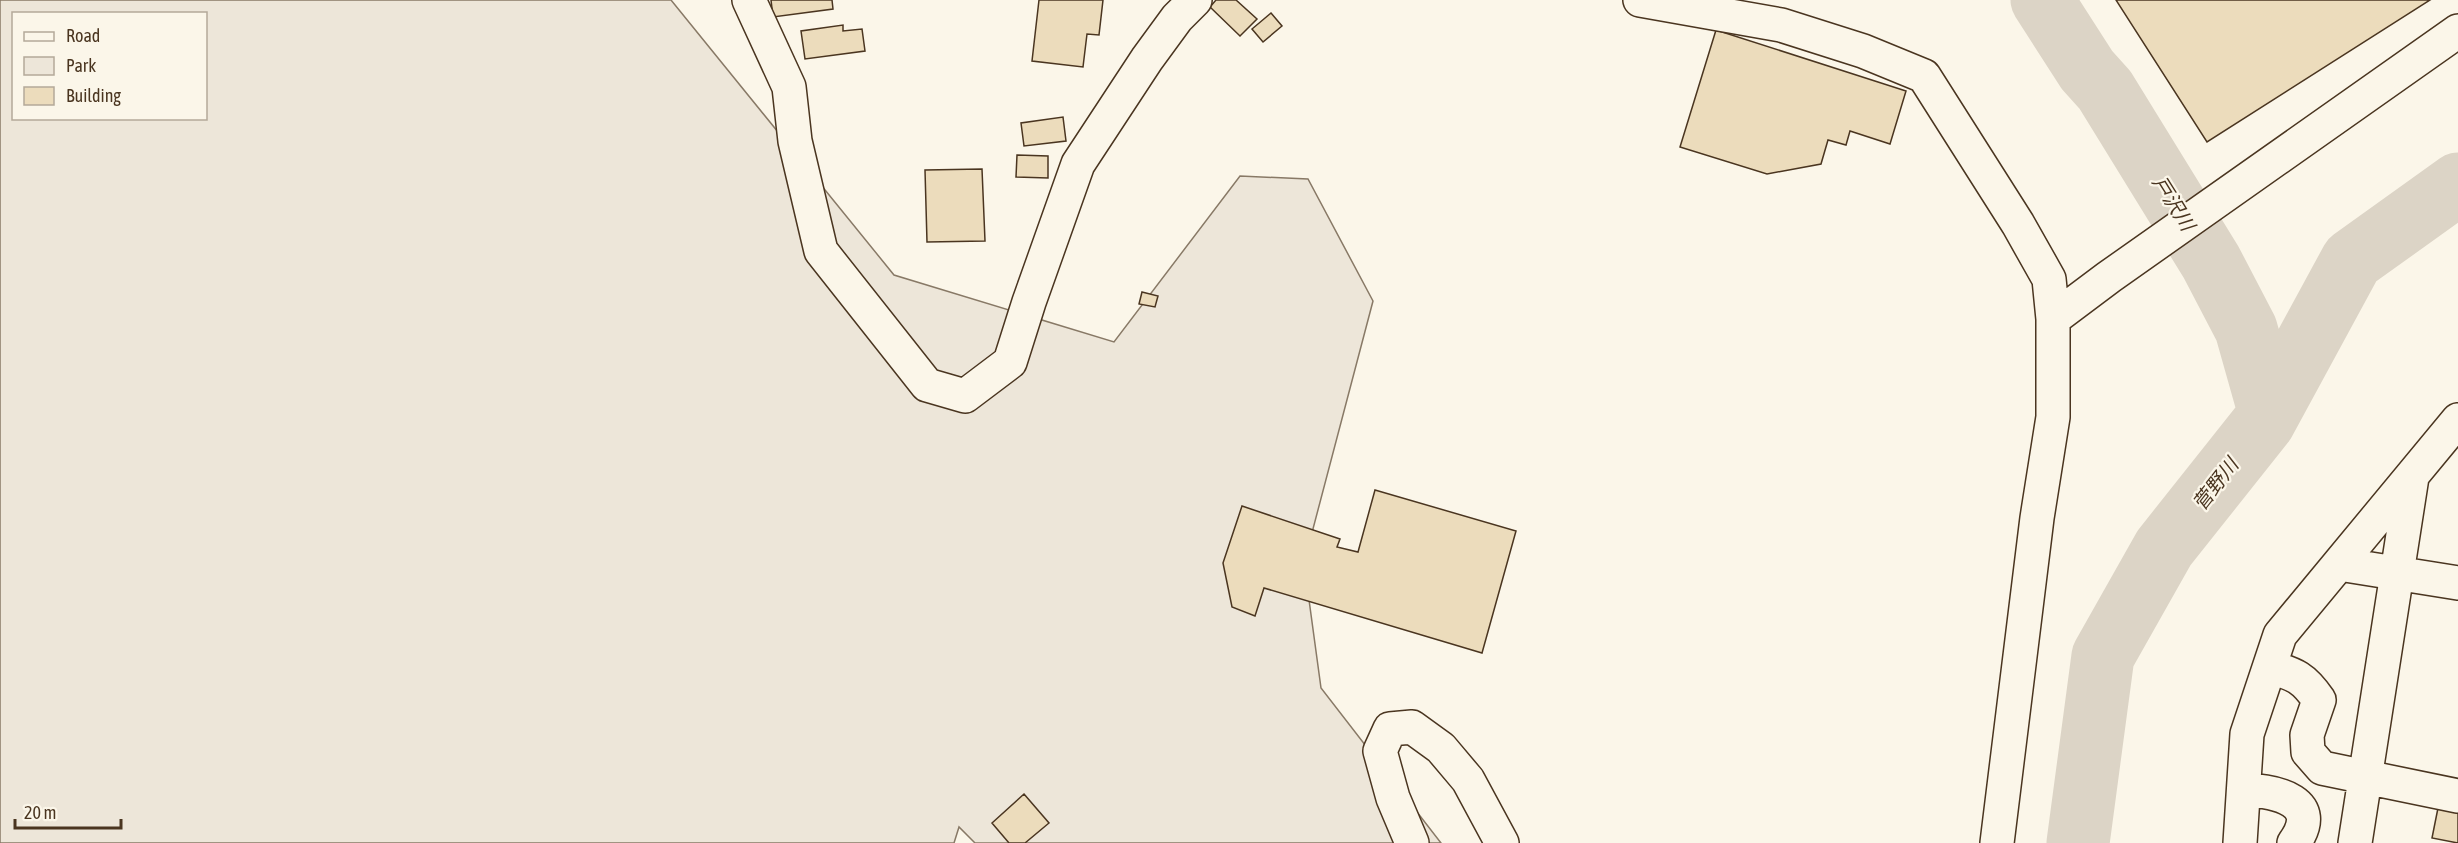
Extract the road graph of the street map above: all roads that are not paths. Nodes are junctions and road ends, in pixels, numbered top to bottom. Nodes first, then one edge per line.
1 (749, 0) edge
2 (1195, 0) edge
3 (1640, 0) edge
4 (2458, 31) edge
5 (2053, 319) junction
6 (2458, 420) edge
7 (2412, 476) junction
8 (2339, 564) junction
9 (2397, 575) junction
10 (2458, 584) edge
11 (2270, 667) junction
12 (2365, 778) junction
13 (2244, 790) junction
14 (2458, 796) edge
15 (1412, 843) edge
16 (1502, 843) edge
17 (1997, 843) edge
18 (2240, 843) edge
19 (2294, 843) edge
20 (2355, 843) edge

1 - 2 street
3 - 5 street
4 - 5 street
5 - 17 street
6 - 7 street
7 - 8 street
7 - 9 street
8 - 9 street
8 - 11 street
9 - 10 street
9 - 12 street
11 - 12 street
11 - 13 street
12 - 14 street
12 - 20 street
13 - 18 street
13 - 19 street
15 - 16 street

